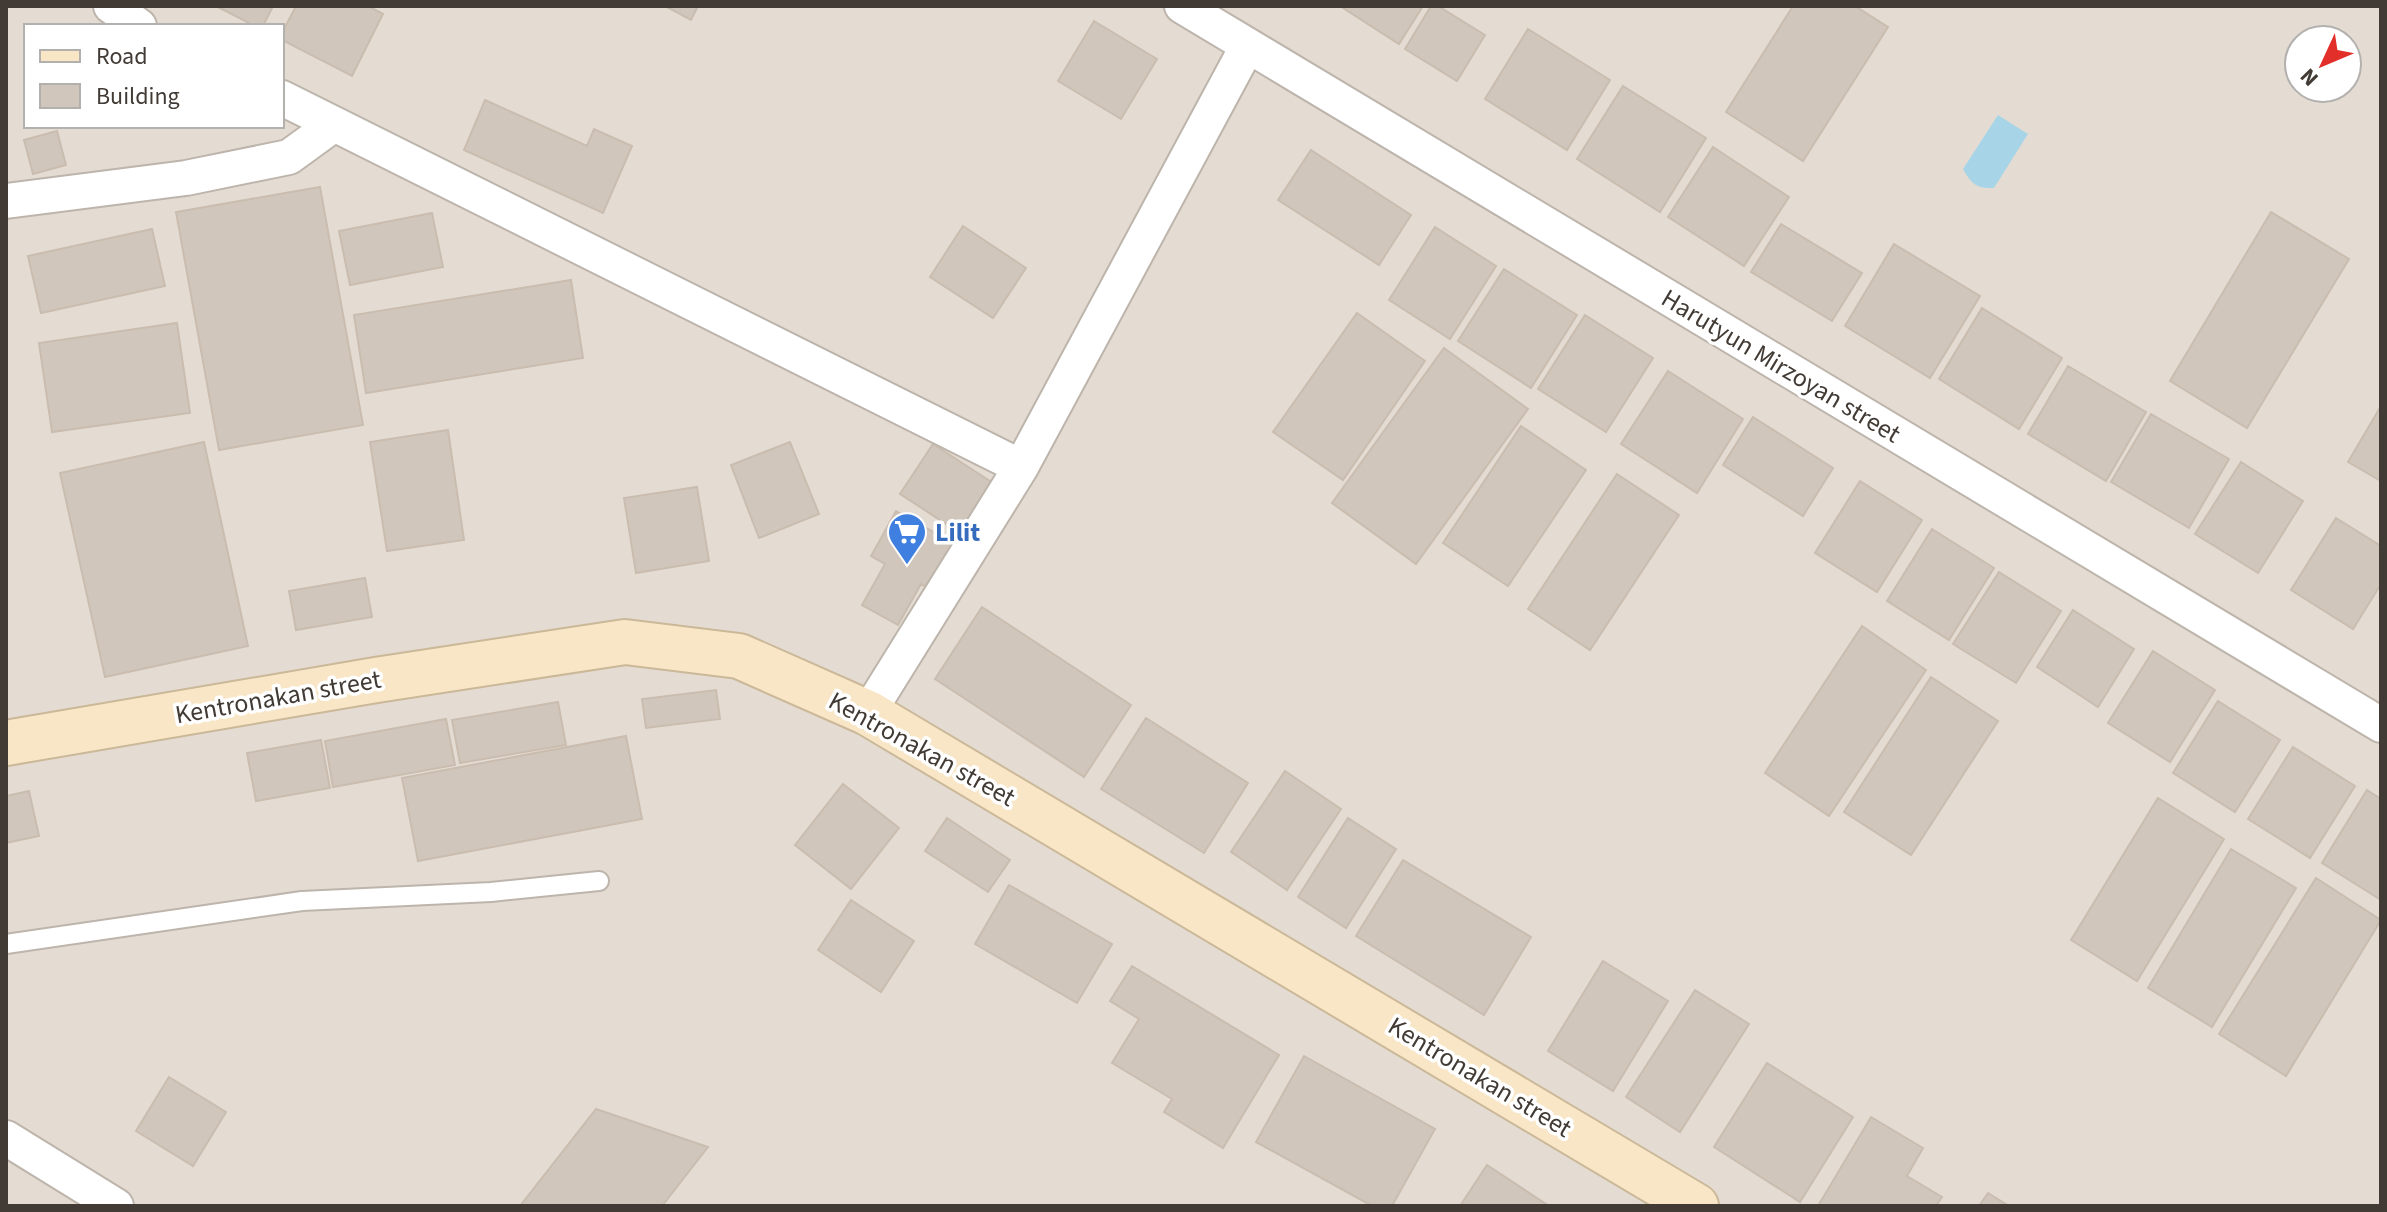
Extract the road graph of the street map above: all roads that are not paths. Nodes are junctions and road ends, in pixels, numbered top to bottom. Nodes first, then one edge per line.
1 (111, 6) edge
2 (1182, 6) edge
3 (136, 24) edge
4 (1247, 47) junction
5 (284, 99) edge
6 (333, 125) junction
7 (6, 201) edge
8 (1021, 467) junction
9 (868, 713) junction
10 (2381, 725) edge
11 (6, 743) edge
12 (599, 881) dead end
13 (6, 944) edge
14 (6, 1138) edge
15 (116, 1206) edge
16 (1696, 1206) edge

1 - 3 street
2 - 4 street, Harutyun Mirzoyan street
4 - 8 street
4 - 10 street, Harutyun Mirzoyan street
5 - 6 street
6 - 7 street
6 - 8 street
8 - 9 street
9 - 11 main road, Kentronakan street
9 - 16 main road, Kentronakan street
12 - 13 lane
14 - 15 street

